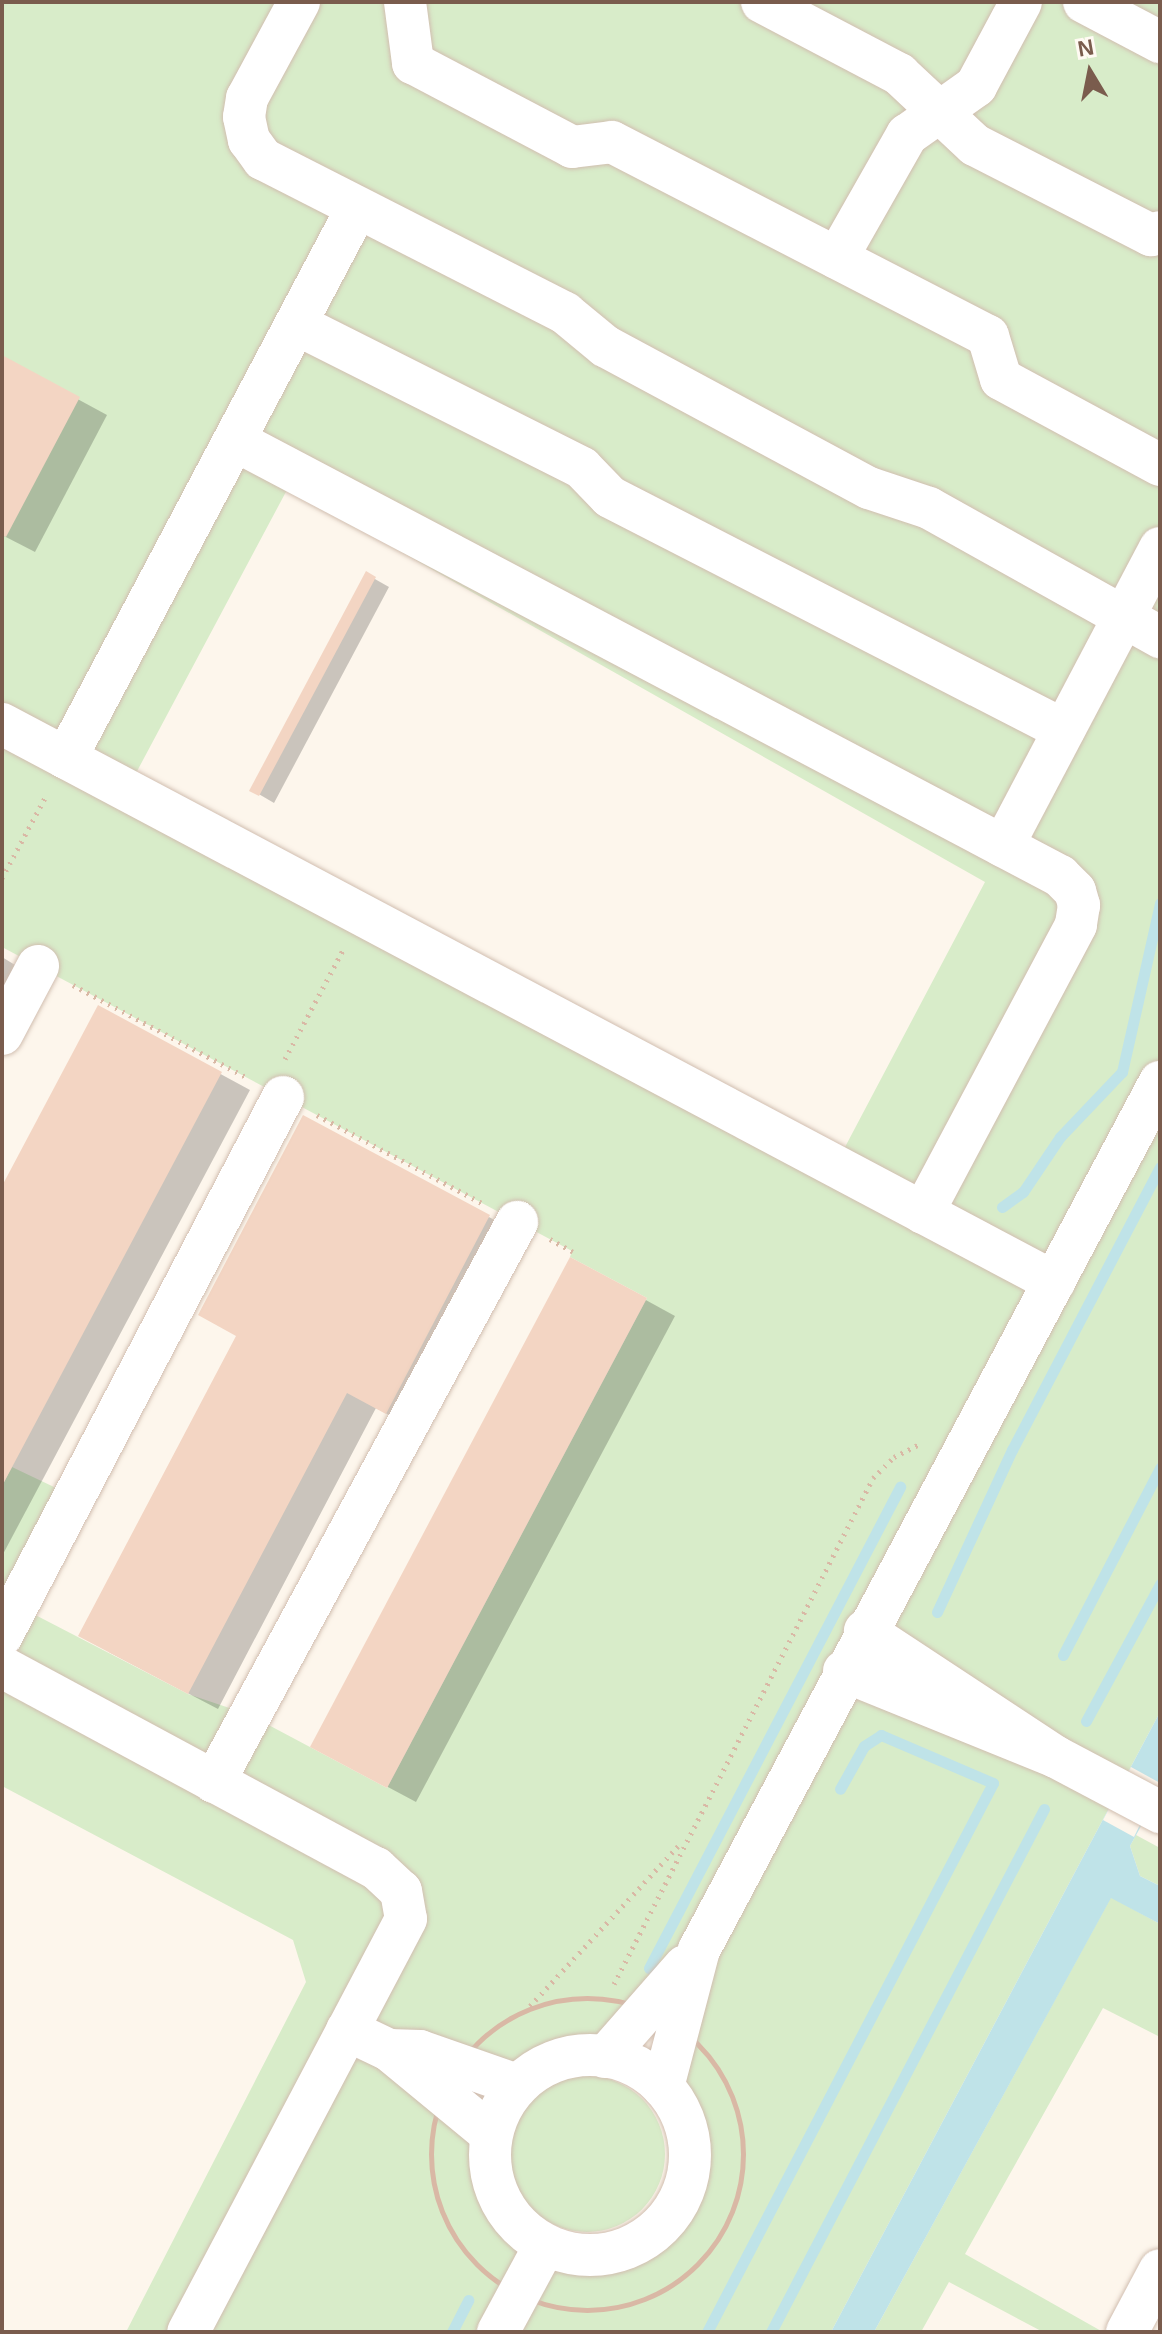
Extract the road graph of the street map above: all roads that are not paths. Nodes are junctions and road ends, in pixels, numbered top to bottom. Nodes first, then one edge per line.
1 (299, 2) edge
2 (405, 2) edge
3 (762, 2) edge
4 (1021, 2) edge
5 (1084, 2) edge
6 (1160, 42) edge
7 (940, 113) junction
8 (356, 210) junction
9 (1160, 232) edge
10 (837, 258) junction
11 (296, 324) junction
12 (236, 441) junction
13 (1160, 465) edge
14 (1160, 548) edge
15 (1122, 618) junction
16 (1160, 637) edge
17 (2, 724) edge
18 (1064, 730) junction
19 (66, 758) junction
20 (1003, 846) junction
21 (38, 966) dead end
22 (2, 1034) edge
23 (283, 1080) road end
24 (1160, 1082) edge
25 (923, 1213) junction
26 (517, 1222) dead end
27 (1054, 1282) junction
28 (865, 1631) junction
29 (2, 1635) edge
30 (2, 1667) edge
31 (844, 1671) junction
32 (1056, 1757) junction
33 (214, 1782) junction
34 (1143, 1804) edge
35 (663, 2019) junction
36 (347, 2030) junction
37 (605, 2057) junction
38 (451, 2080) junction
39 (517, 2085) junction
40 (663, 2087) junction
41 (491, 2134) junction
42 (545, 2245) junction
43 (1160, 2270) edge
44 (188, 2332) edge
45 (498, 2332) edge
46 (1127, 2332) edge

1 - 8 lane
2 - 10 lane
3 - 7 lane
4 - 7 lane
5 - 6 lane
7 - 9 lane
7 - 10 lane
8 - 11 lane
8 - 15 lane
10 - 13 lane
11 - 12 lane
11 - 18 lane
12 - 19 lane
12 - 20 lane
14 - 15 lane
15 - 16 lane
15 - 18 lane
17 - 19 lane
18 - 20 lane
19 - 25 lane
20 - 25 lane
21 - 22 lane
23 - 29 lane
24 - 27 lane
25 - 27 lane
26 - 33 lane
27 - 28 lane
28 - 31 lane
28 - 32 lane
30 - 33 lane
31 - 32 lane
31 - 35 lane
32 - 34 lane
33 - 36 lane
35 - 37 lane
35 - 40 lane
36 - 38 lane
36 - 44 lane
37 - 39 lane
37 - 40 lane
38 - 39 lane
38 - 41 lane
39 - 41 lane
40 - 42 lane
41 - 42 lane
42 - 45 lane
43 - 46 lane

